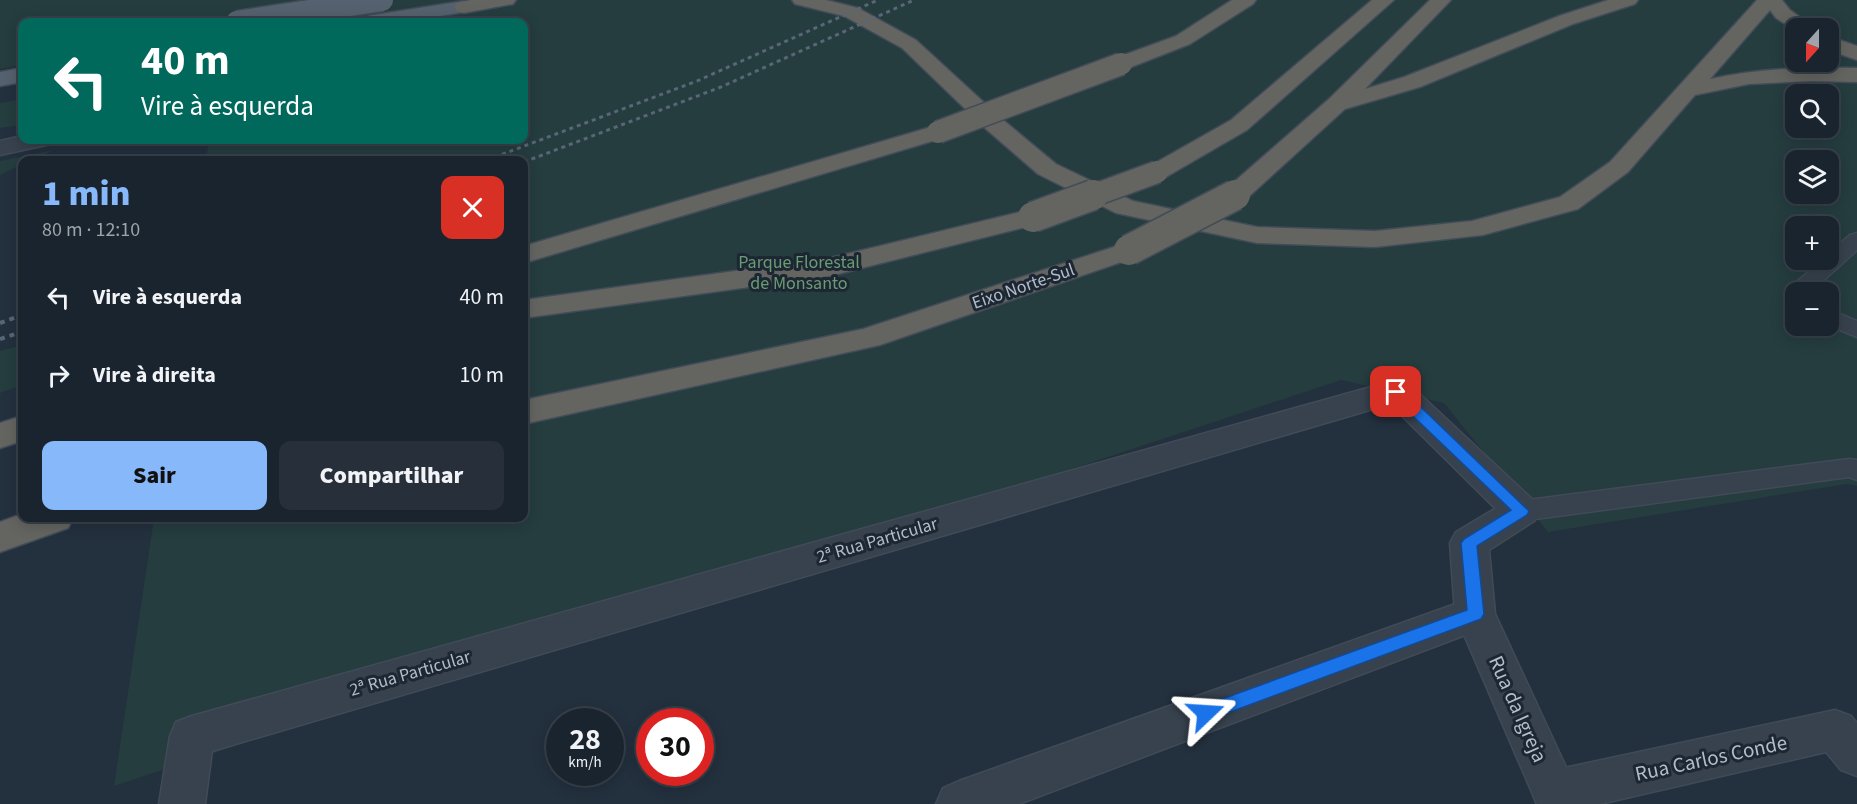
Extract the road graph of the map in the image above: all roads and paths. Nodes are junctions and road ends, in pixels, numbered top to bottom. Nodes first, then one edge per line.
1 (359, 0) edge
2 (382, 0) edge
3 (506, 0) edge
4 (802, 0) edge
5 (1246, 0) edge
6 (1384, 0) edge
7 (1442, 0) edge
8 (1628, 0) edge
9 (1770, 0) edge
10 (464, 7) joint
11 (263, 18) edge
12 (359, 18) edge
13 (393, 18) edge
14 (1789, 18) edge
15 (1839, 47) edge
16 (1857, 54) edge
17 (1857, 75) edge
18 (18, 76) edge
19 (0, 79) edge
20 (1688, 90) junction
21 (1337, 104) junction
22 (18, 144) edge
23 (0, 148) edge
24 (1857, 239) edge
25 (528, 254) edge
26 (1810, 282) edge
27 (528, 308) edge
28 (1839, 321) edge
29 (1857, 330) edge
30 (18, 406) edge
31 (528, 411) edge
32 (0, 412) edge
33 (18, 429) edge
34 (0, 436) edge
35 (1857, 470) edge
36 (1521, 511) junction
37 (43, 522) edge
38 (0, 537) edge
39 (1475, 614) junction
40 (1857, 755) edge
41 (1558, 798) edge
42 (183, 804) edge
43 (959, 804) edge

1 - 12 street
2 - 11 main road, bridge
3 - 10 highway
4 - 20 highway
5 - 25 highway, bridge
6 - 27 highway, bridge
7 - 21 highway, Eixo Norte-Sul
8 - 21 highway
9 - 14 highway
9 - 20 highway
10 - 13 main road
15 - 16 highway
17 - 20 highway
18 - 19 main road
21 - 31 highway, Eixo Norte-Sul, bridge
22 - 23 street
24 - 26 lane
28 - 29 lane
30 - 32 highway
33 - 34 highway
35 - 36 lane
36 - 39 street, Rua da Igreja
36 - 42 street, 2ª Rua Particular
37 - 38 highway
39 - 41 street, Rua da Igreja
39 - 43 street
40 - 41 street, Rua Carlos Conde

